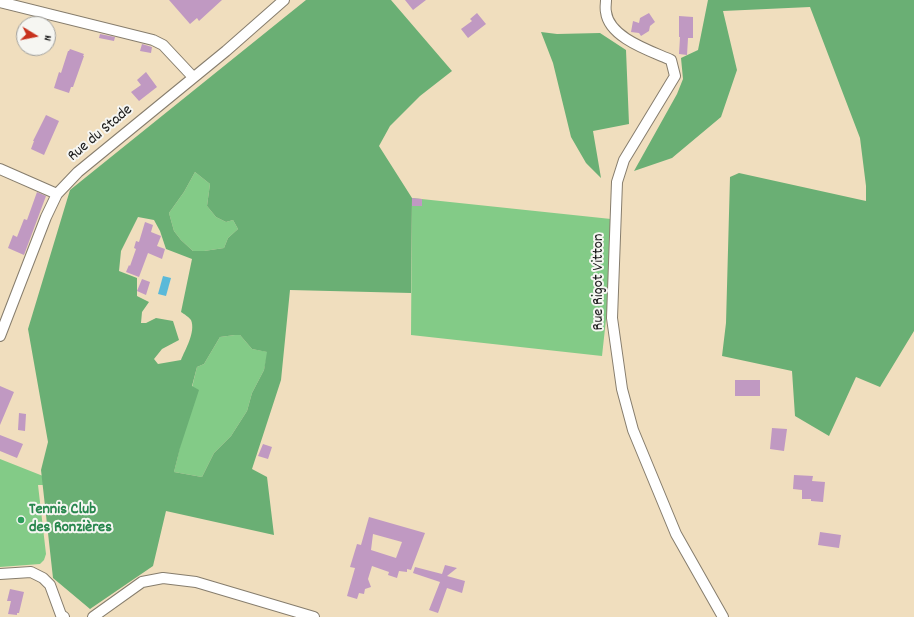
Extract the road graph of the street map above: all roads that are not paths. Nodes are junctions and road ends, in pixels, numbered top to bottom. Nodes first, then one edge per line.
1 (284, 0) edge
2 (606, 0) edge
3 (0, 2) edge
4 (193, 77) junction
5 (0, 169) edge
6 (57, 194) junction
7 (0, 336) edge
8 (0, 574) edge
9 (64, 617) edge
10 (93, 617) edge
11 (314, 617) edge
12 (723, 617) edge

1 - 4 street, Rue du Stade
2 - 12 street, Rue Rigot Vitton
3 - 4 street
4 - 6 street, Rue du Stade
5 - 6 street
6 - 7 street, Rue du Stade
8 - 9 street
10 - 11 street

